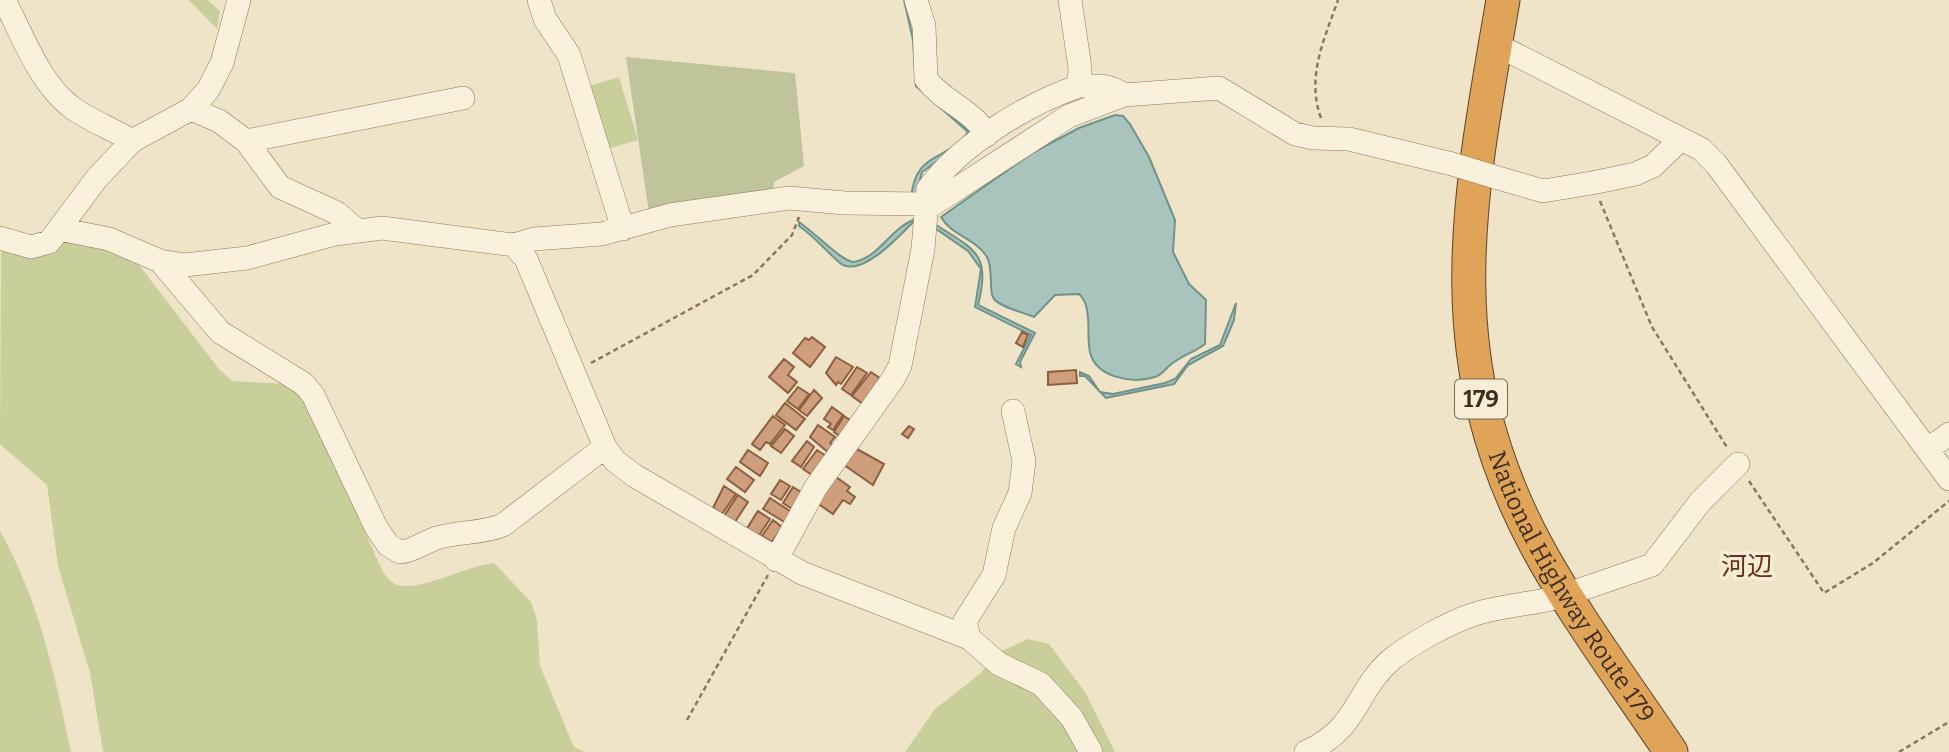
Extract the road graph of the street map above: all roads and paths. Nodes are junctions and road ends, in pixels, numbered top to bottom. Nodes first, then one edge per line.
1 (4, 0) edge
2 (239, 0) edge
3 (539, 0) edge
4 (916, 0) edge
5 (1070, 0) edge
6 (1338, 0) edge
7 (1503, 0) edge
8 (1495, 44) junction
9 (1079, 86) junction
10 (1124, 95) junction
11 (463, 98) dead end
12 (191, 110) junction
13 (987, 135) junction
14 (1328, 138) junction
15 (1681, 139) junction
16 (131, 141) junction
17 (246, 141) junction
18 (1592, 183) junction
19 (806, 199) junction
20 (925, 204) junction
21 (59, 229) junction
22 (623, 229) junction
23 (358, 231) junction
24 (0, 238) edge
25 (514, 245) junction
26 (160, 261) junction
27 (572, 373) junction
28 (1013, 411) dead end
29 (1949, 434) edge
30 (605, 447) junction
31 (1927, 449) junction
32 (1738, 464) junction
33 (1949, 479) edge
34 (1949, 501) edge
35 (776, 560) junction
36 (1564, 595) junction
37 (969, 638) junction
38 (687, 720) dead end
39 (1949, 722) edge
40 (1091, 752) edge
41 (1306, 752) edge
42 (1671, 752) edge
43 (1899, 752) edge

1 - 16 street
2 - 12 street
3 - 22 street
4 - 13 street
5 - 9 street
6 - 14 path
7 - 8 highway, National Highway Route 179 / 179
8 - 15 street
8 - 36 highway, National Highway Route 179 / 179
9 - 10 street
9 - 13 street
10 - 14 street
10 - 20 street
11 - 17 street
12 - 16 street
12 - 17 street
13 - 20 street
14 - 18 street, bridge
15 - 18 street
15 - 31 street
16 - 21 street
17 - 23 street
18 - 32 path
19 - 20 street
19 - 22 street
19 - 27 path
20 - 35 street
21 - 24 street
21 - 26 street
22 - 25 street
23 - 25 street
23 - 26 street
25 - 27 street
26 - 30 street
27 - 30 street
28 - 37 street
29 - 31 street
30 - 35 street
31 - 33 street
32 - 34 path
32 - 36 street
35 - 37 street
35 - 38 path
36 - 41 street
36 - 42 highway, National Highway Route 179 / 179
37 - 40 street
39 - 43 path

